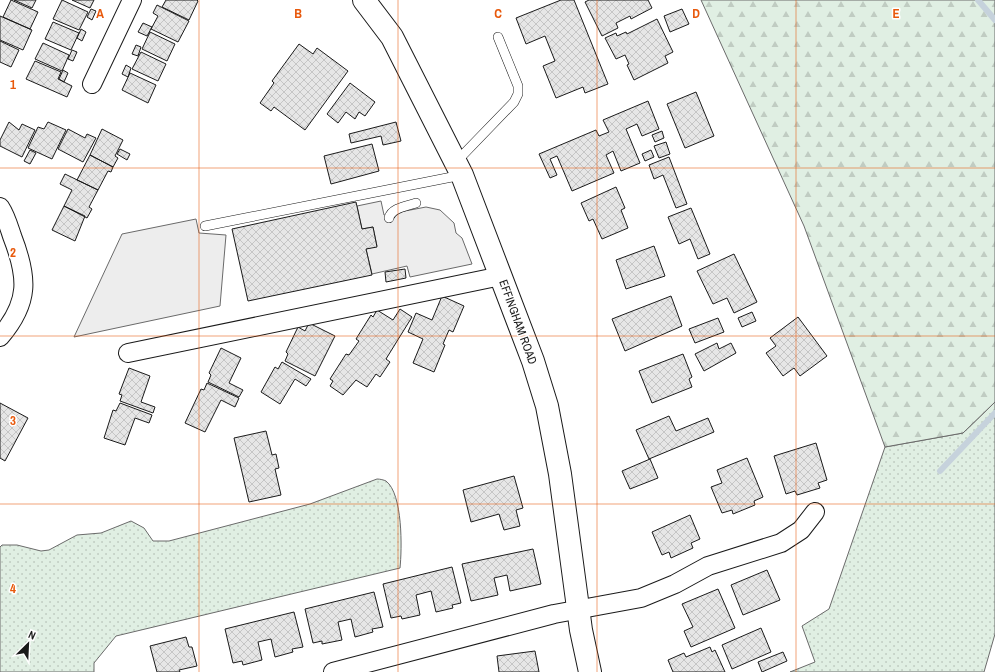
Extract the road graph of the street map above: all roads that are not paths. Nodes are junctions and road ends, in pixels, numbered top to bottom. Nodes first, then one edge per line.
1 (132, 0) edge
2 (364, 0) edge
3 (498, 37) dead end
4 (92, 84) dead end
5 (459, 169) junction
6 (416, 203) dead end
7 (0, 207) edge
8 (389, 218) dead end
9 (205, 226) dead end
10 (501, 276) junction
11 (0, 337) edge
12 (128, 353) dead end
13 (815, 512) dead end
14 (579, 609) junction
15 (333, 672) edge
16 (590, 672) edge

1 - 4 street
2 - 5 street, EFFINGHAM ROAD
3 - 5 lane
5 - 9 lane
5 - 10 street, EFFINGHAM ROAD
6 - 8 lane
7 - 11 street
10 - 12 street
10 - 14 street, EFFINGHAM ROAD
13 - 14 street
14 - 15 street
14 - 16 street, EFFINGHAM ROAD

